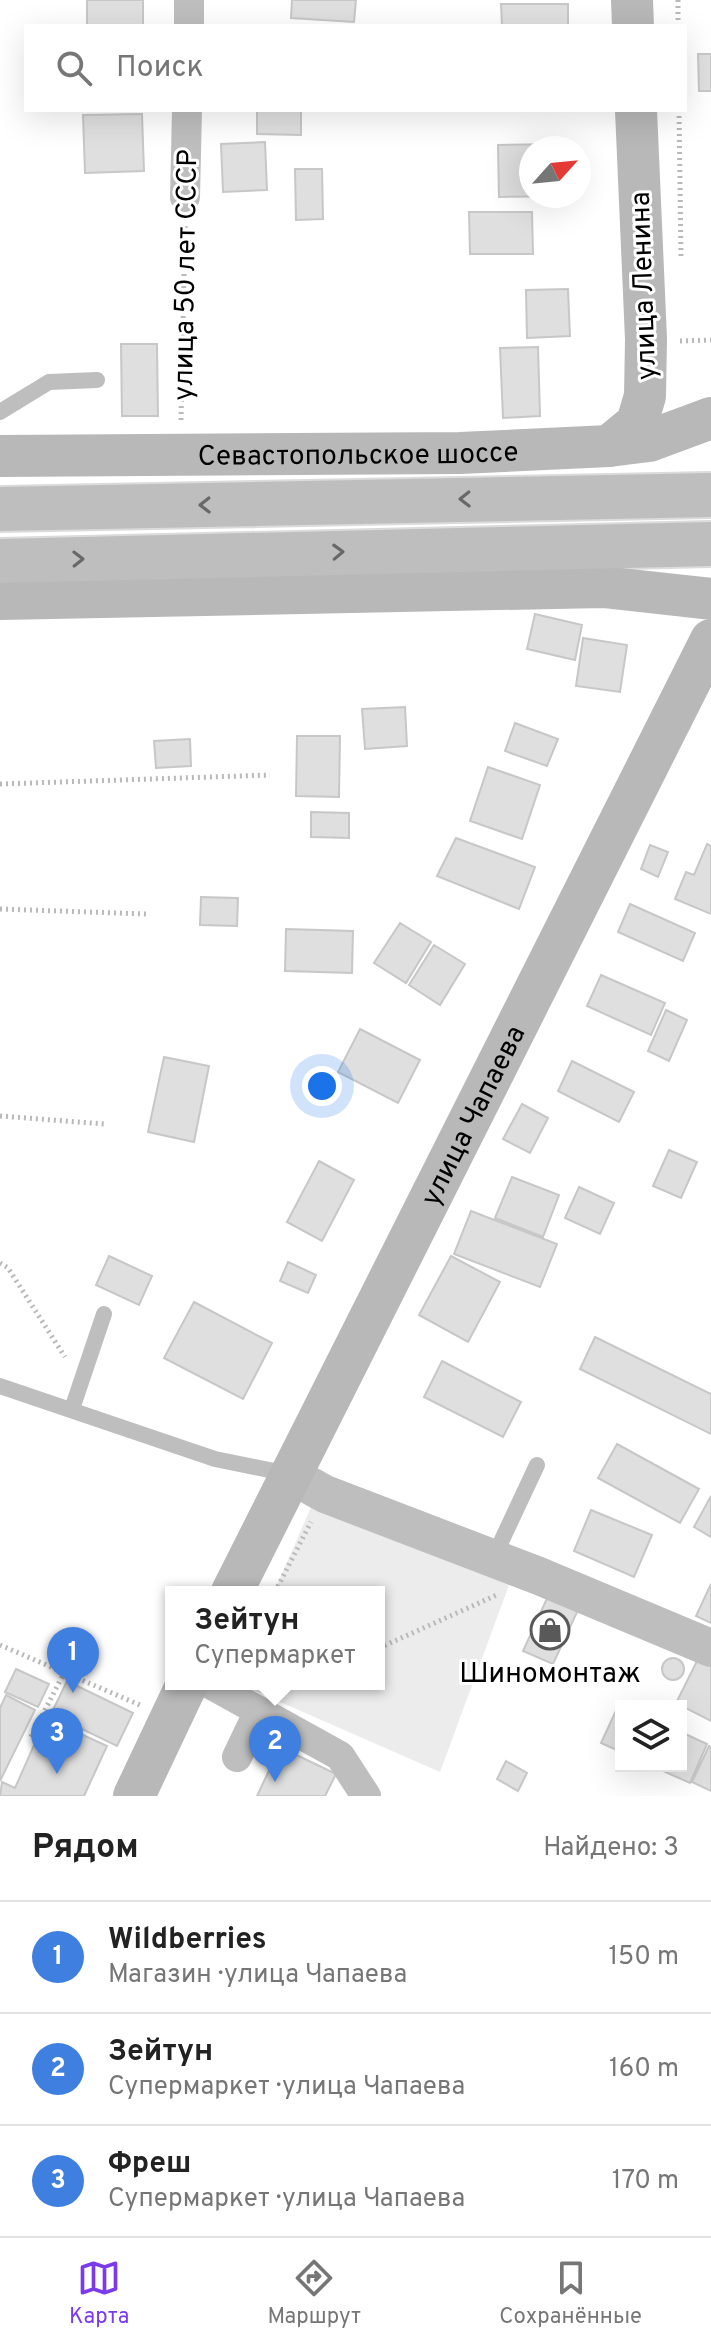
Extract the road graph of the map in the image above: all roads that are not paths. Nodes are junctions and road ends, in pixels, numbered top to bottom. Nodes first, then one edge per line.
1 (189, 0) edge
2 (632, 0) edge
3 (189, 24) edge
4 (633, 24) edge
5 (187, 112) edge
6 (636, 112) edge
7 (185, 197) road end
8 (646, 377) junction
9 (97, 380) dead end
10 (0, 412) edge
11 (711, 418) edge
12 (629, 444) junction
13 (0, 456) edge
14 (711, 478) edge
15 (711, 495) edge
16 (523, 498) junction
17 (0, 509) edge
18 (711, 544) edge
19 (531, 546) junction
20 (711, 558) edge
21 (0, 561) edge
22 (0, 599) edge
23 (711, 599) edge
24 (711, 640) edge
25 (104, 1314) dead end
26 (0, 1386) edge
27 (72, 1409) junction
28 (537, 1465) dead end
29 (289, 1474) junction
30 (493, 1559) junction
31 (235, 1586) edge
32 (711, 1648) edge
33 (184, 1690) edge
34 (221, 1690) edge
35 (259, 1711) junction
36 (237, 1757) dead end
37 (134, 1796) edge
38 (366, 1796) edge

1 - 3 street
2 - 4 main road
5 - 7 street, улица 50 лет СССР
6 - 8 main road, улица Ленина
8 - 11 main road
8 - 12 main road, улица Ленина
9 - 10 lane
11 - 12 main road, Севастопольское шоссе
12 - 13 main road, Севастопольское шоссе
14 - 16 lane
15 - 16 main road
16 -> 17 main road
18 - 19 main road
19 - 20 lane
21 -> 19 main road
22 - 23 main road
24 - 29 main road, улица Чапаева
25 - 27 lane
26 - 27 lane
27 - 29 lane
28 - 30 lane
29 - 30 street
29 - 31 main road, улица Чапаева
30 - 32 street
33 - 37 main road
34 - 35 street
35 - 36 street
35 - 38 street

